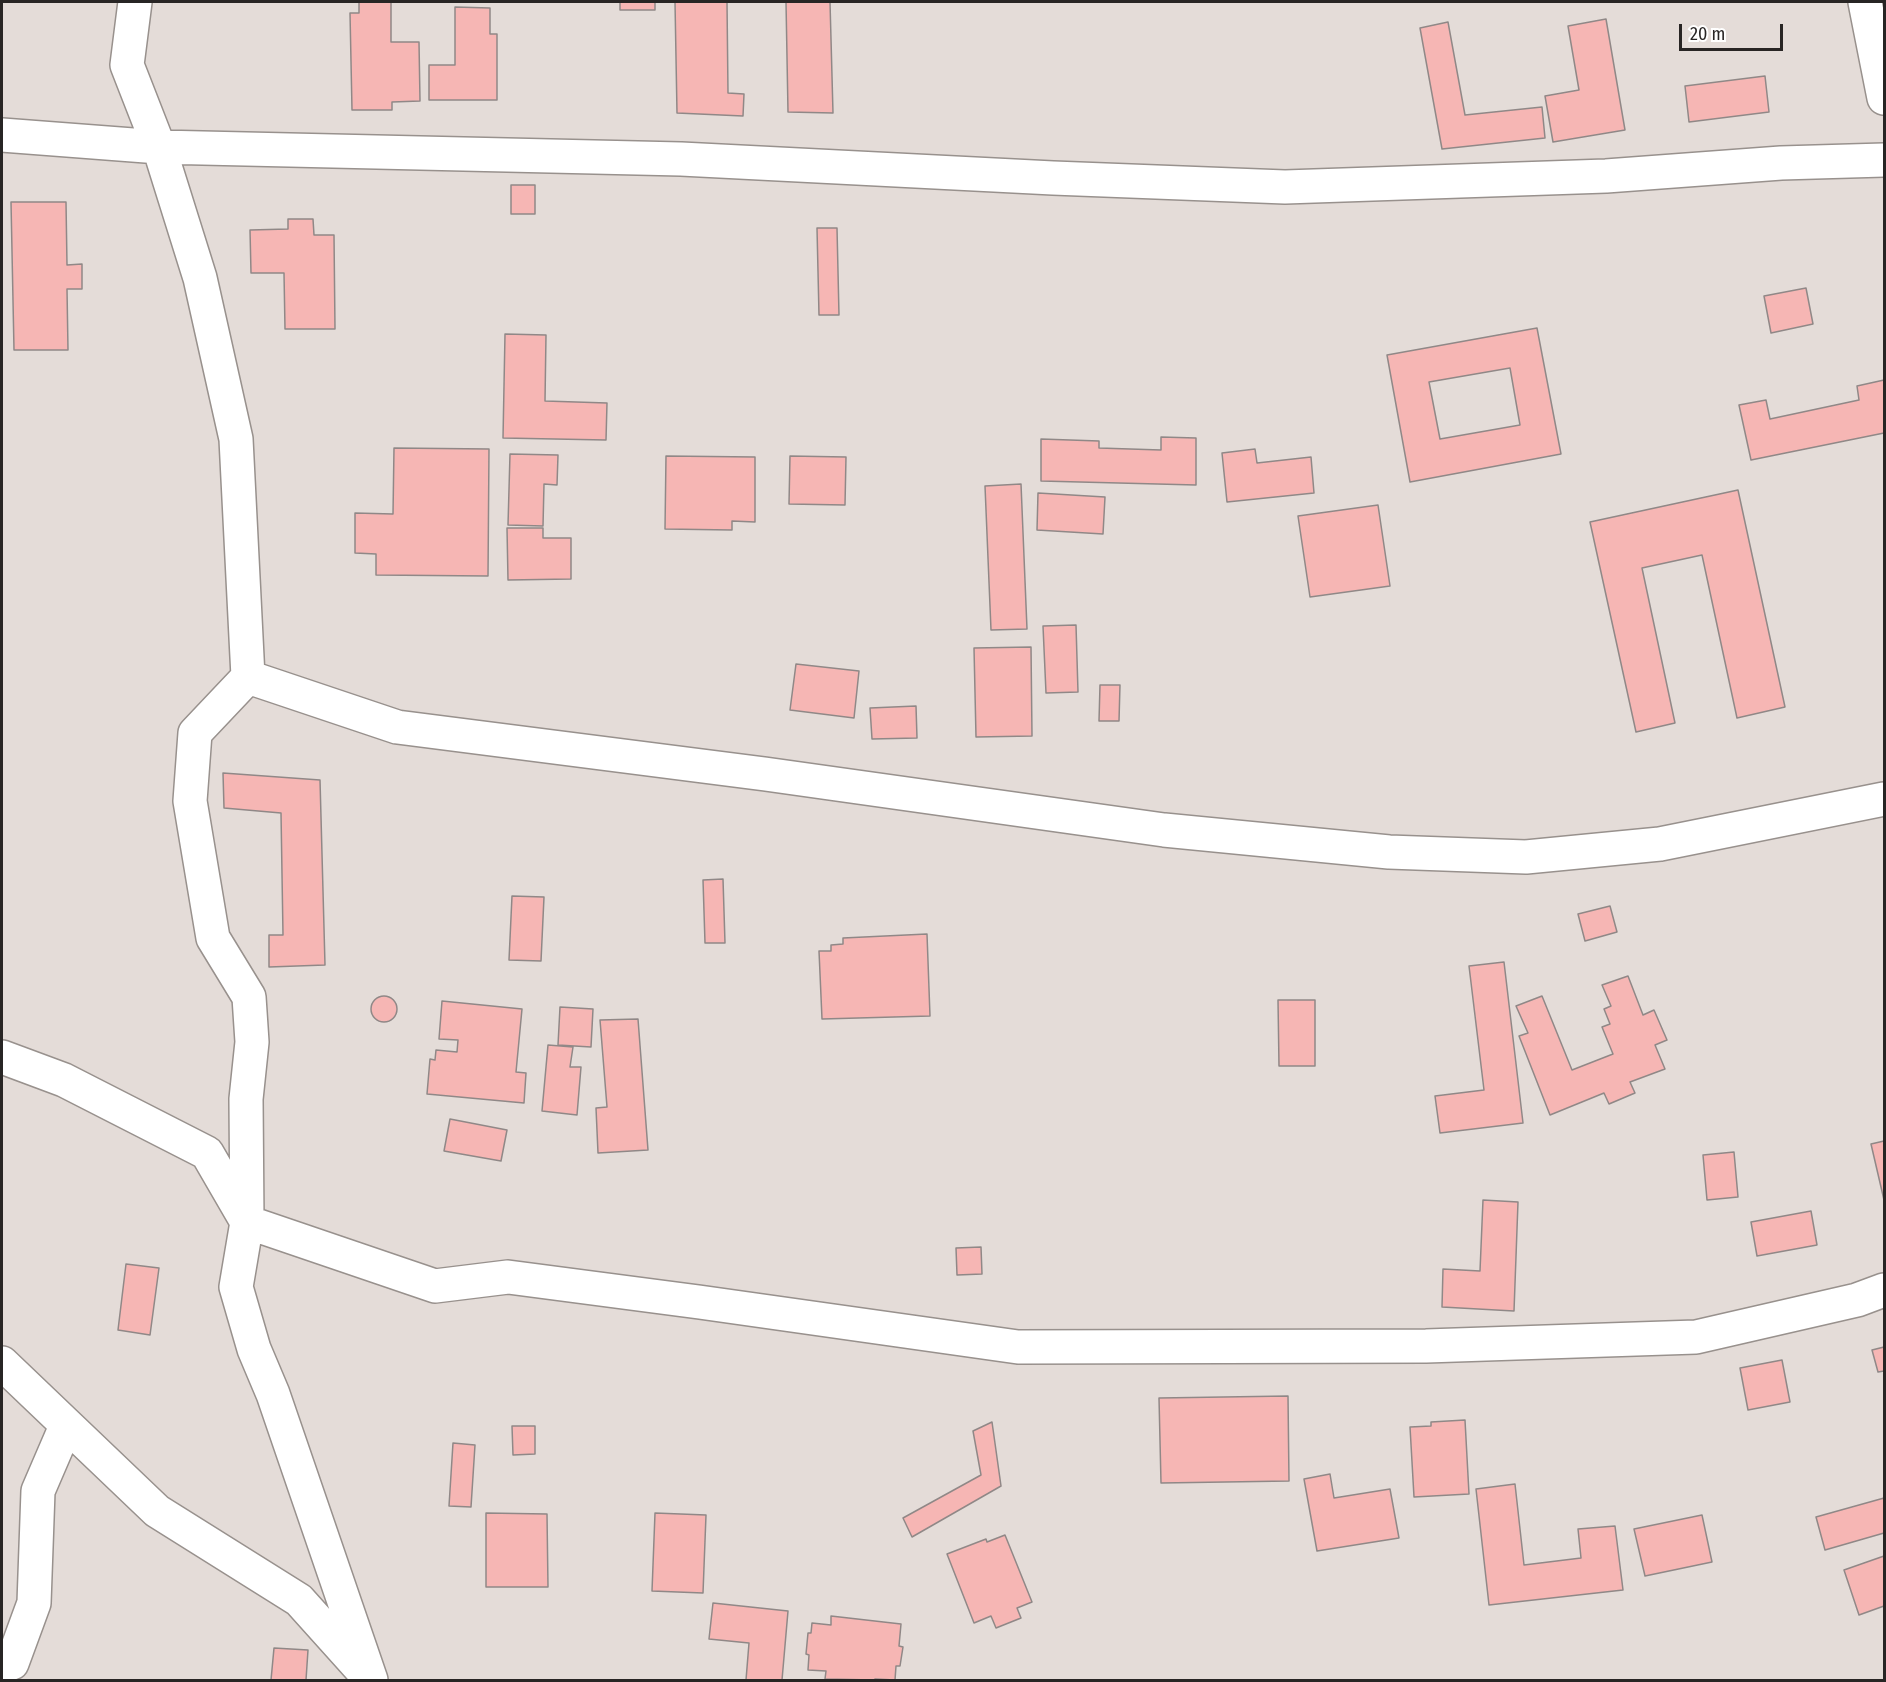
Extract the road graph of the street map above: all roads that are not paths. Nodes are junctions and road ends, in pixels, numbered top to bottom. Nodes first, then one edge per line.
1 (135, 2) edge
2 (1865, 2) edge
3 (1884, 98) edge
4 (2, 135) edge
5 (159, 147) junction
6 (1884, 160) edge
7 (248, 677) junction
8 (1884, 799) edge
9 (2, 1057) edge
10 (247, 1222) junction
11 (1884, 1290) edge
12 (2, 1363) edge
13 (66, 1426) junction
14 (2, 1667) edge
15 (370, 1679) edge

1 - 5 street
2 - 3 street
4 - 5 street
5 - 6 street
5 - 7 street
7 - 8 street
7 - 10 street
9 - 10 street
10 - 11 street
10 - 15 street
12 - 13 street
13 - 14 street
13 - 15 street

